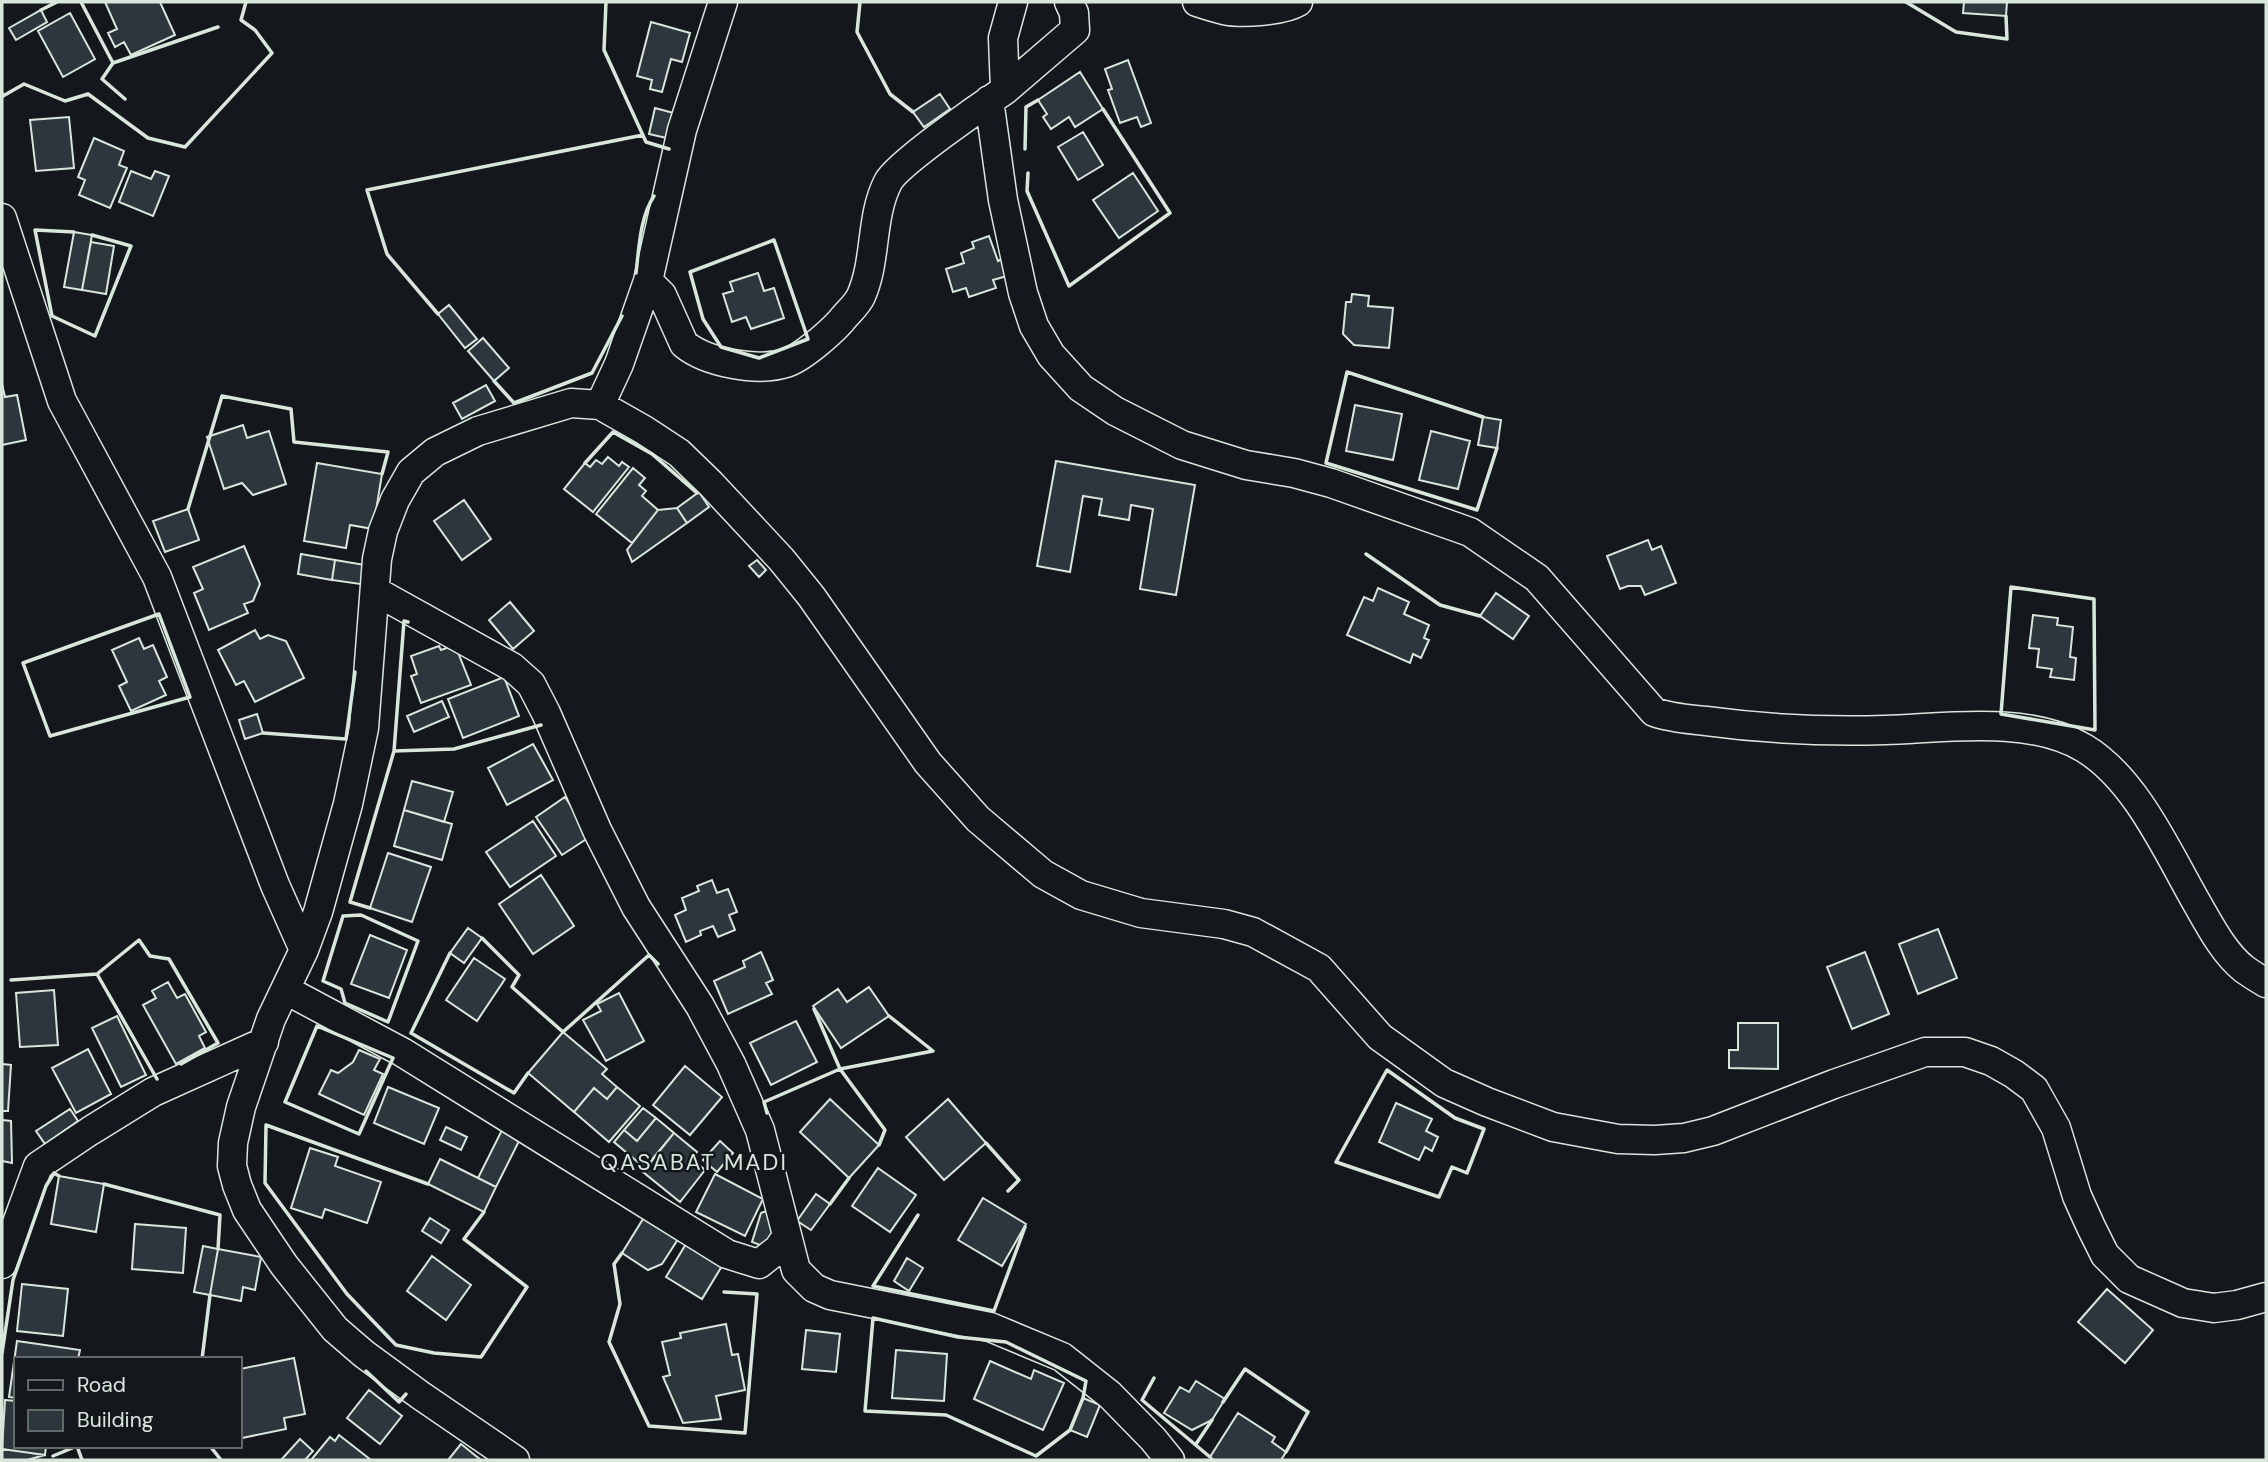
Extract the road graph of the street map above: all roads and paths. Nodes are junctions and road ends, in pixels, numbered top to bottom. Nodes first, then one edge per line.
1 (723, 2) edge
2 (1013, 2) edge
3 (1069, 2) edge
4 (1197, 2) edge
5 (1298, 2) edge
6 (997, 95) junction
7 (2, 218) edge
8 (648, 281) junction
9 (600, 405) junction
10 (375, 591) junction
11 (304, 950) junction
12 (2266, 984) edge
13 (286, 990) junction
14 (264, 1042) junction
15 (787, 1236) junction
16 (2, 1264) edge
17 (2266, 1297) edge
18 (516, 1460) edge
19 (1170, 1460) edge

1 - 8 street
2 - 6 street
3 - 6 street
4 - 5 street
6 - 8 street
6 - 12 street
7 - 11 street
8 - 9 street
9 - 10 street
9 - 17 street
10 - 11 street
10 - 15 street
11 - 13 street
13 - 14 street
13 - 15 street
14 - 16 street
14 - 18 street
15 - 19 street

